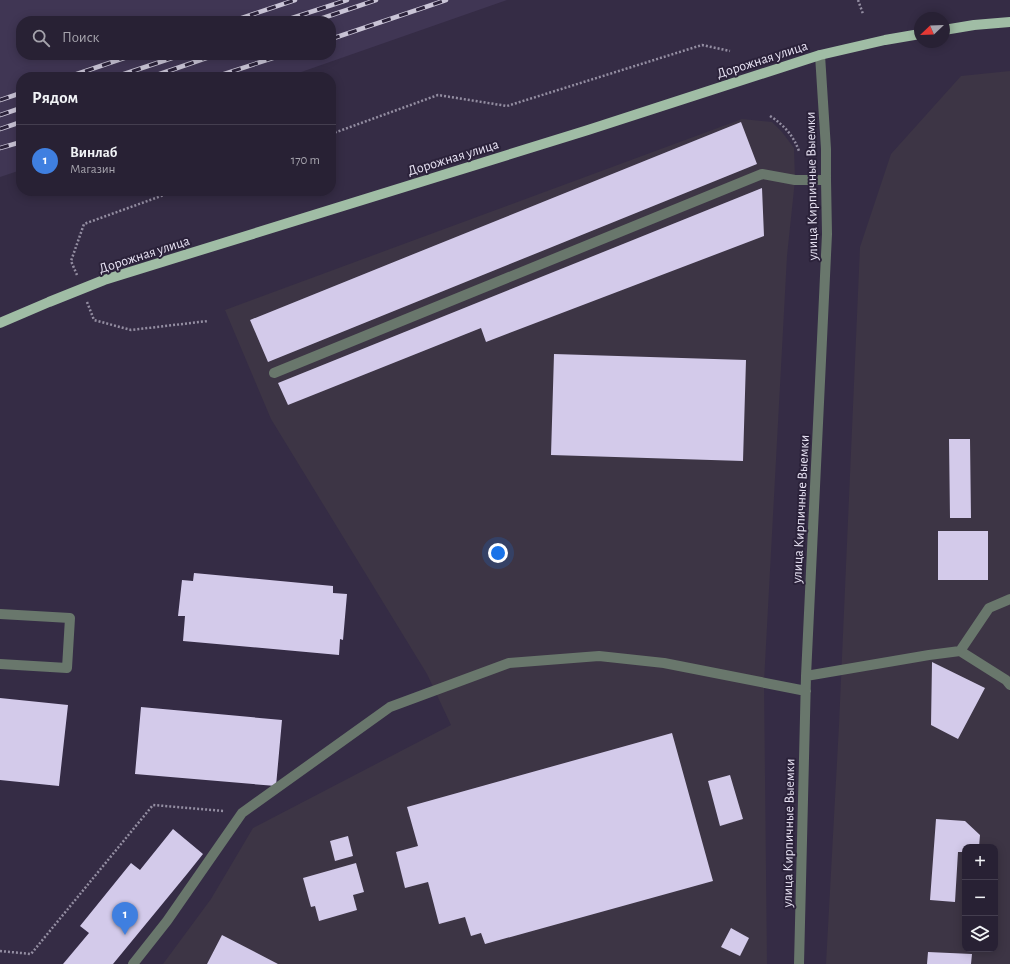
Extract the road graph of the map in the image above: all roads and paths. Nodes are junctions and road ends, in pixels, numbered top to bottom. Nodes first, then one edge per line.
1 (858, 0) edge
2 (863, 14) dead end
3 (1010, 22) edge
4 (950, 29) edge
5 (914, 35) edge
6 (730, 51) dead end
7 (820, 55) junction
8 (770, 116) dead end
9 (336, 132) edge
10 (799, 151) dead end
11 (826, 180) junction
12 (0, 323) edge
13 (274, 373) dead end
14 (1010, 599) edge
15 (0, 614) edge
16 (960, 652) junction
17 (0, 664) edge
18 (806, 676) junction
19 (1010, 685) edge
20 (806, 691) junction
21 (242, 813) junction
22 (0, 951) edge
23 (133, 964) edge
24 (799, 964) edge

1 - 2 path
3 - 4 main road
5 - 7 main road, Дорожная улица
6 - 9 path
7 - 11 street, улица Кирпичные Выемки
7 - 12 main road, Дорожная улица
8 - 10 path
11 - 13 street
11 - 18 street, улица Кирпичные Выемки
14 - 16 street
15 - 17 street
16 - 18 street
16 - 19 street
18 - 20 street, улица Кирпичные Выемки
20 - 21 street
20 - 24 street, улица Кирпичные Выемки
21 - 22 path
21 - 23 street

